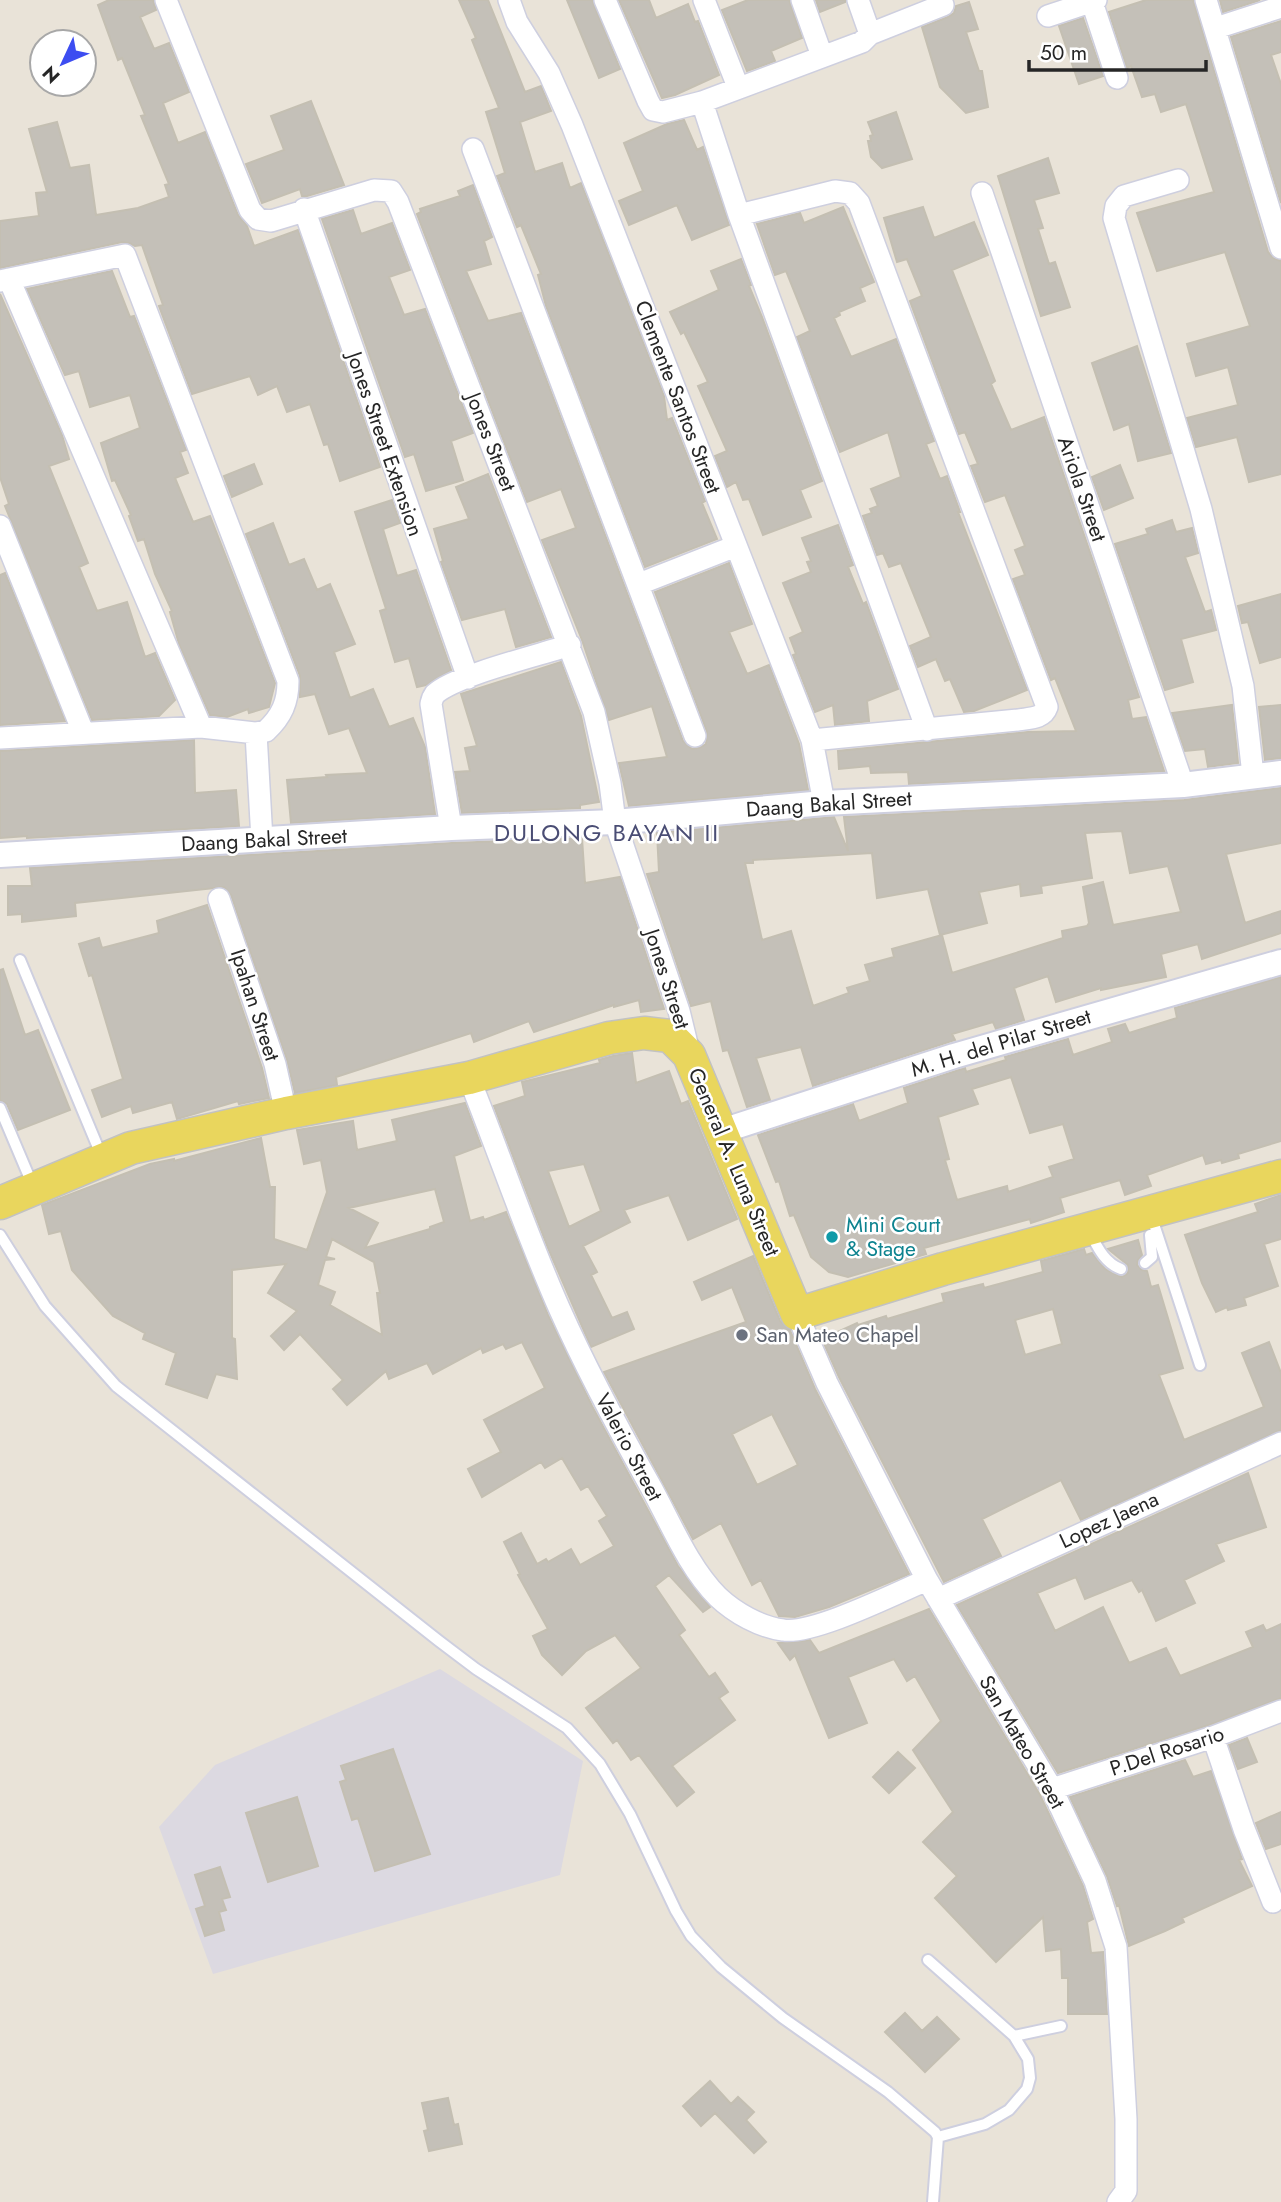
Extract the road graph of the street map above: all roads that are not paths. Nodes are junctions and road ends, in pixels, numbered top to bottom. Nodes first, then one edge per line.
1 (166, 0) edge
2 (509, 0) edge
3 (605, 0) edge
4 (704, 0) edge
5 (802, 0) edge
6 (858, 0) edge
7 (1206, 0) edge
8 (1094, 1) edge
9 (943, 5) dead end
10 (1281, 7) edge
11 (1048, 16) dead end
12 (1216, 28) junction
13 (870, 34) junction
14 (822, 56) junction
15 (1117, 78) dead end
16 (738, 87) junction
17 (702, 102) junction
18 (473, 149) dead end
19 (1178, 180) dead end
20 (982, 193) dead end
21 (304, 209) junction
22 (739, 215) junction
23 (1281, 248) edge
24 (4, 280) edge
25 (0, 526) edge
26 (736, 546) junction
27 (639, 584) junction
28 (570, 645) junction
29 (468, 678) junction
30 (201, 727) junction
31 (927, 730) junction
32 (83, 732) junction
33 (256, 733) junction
34 (695, 736) dead end
35 (0, 738) edge
36 (812, 740) junction
37 (1281, 773) edge
38 (1253, 775) junction
39 (1183, 785) junction
40 (824, 803) junction
41 (615, 822) junction
42 (451, 828) junction
43 (262, 840) junction
44 (0, 855) edge
45 (219, 899) dead end
46 (20, 960) dead end
47 (1281, 962) edge
48 (690, 1055) junction
49 (469, 1078) junction
50 (0, 1108) edge
51 (286, 1113) junction
52 (722, 1131) junction
53 (103, 1159) junction
54 (1281, 1176) edge
55 (34, 1188) junction
56 (0, 1203) edge
57 (1147, 1213) junction
58 (1087, 1229) junction
59 (0, 1235) edge
60 (1145, 1263) dead end
61 (1121, 1269) dead end
62 (797, 1314) junction
63 (1200, 1365) dead end
64 (1281, 1443) edge
65 (927, 1580) junction
66 (938, 1599) junction
67 (1281, 1711) edge
68 (1213, 1737) junction
69 (1052, 1789) junction
70 (1273, 1902) dead end
71 (928, 1960) dead end
72 (1061, 2026) dead end
73 (1014, 2036) junction
74 (938, 2137) junction
75 (933, 2202) edge
76 (1118, 2202) edge

1 - 21 street, Jones Street
2 - 26 street, Clemente Santos Street
3 - 17 street
4 - 16 street
5 - 14 street
6 - 13 street
7 - 12 street
8 - 11 street
8 - 15 street
9 - 13 street
10 - 12 street
12 - 23 street
13 - 14 street
14 - 16 street
16 - 17 street
17 - 22 street
18 - 27 street
19 - 38 street
20 - 39 street, Ariola Street
21 - 28 street, Jones Street
21 - 29 street, Jones Street Extension
22 - 31 street
22 - 31 street
24 - 30 street
24 - 33 street
25 - 32 street
26 - 27 street
26 - 36 street, Clemente Santos Street
27 - 34 street
28 - 29 street
28 - 41 street, Jones Street
29 - 42 street
30 - 32 street
30 - 33 street
31 - 36 street
32 - 35 street
33 - 43 street
36 - 40 street, Clemente Santos Street
37 - 38 street, Daang Bakal Street
38 - 39 street, Daang Bakal Street
39 - 40 street, Daang Bakal Street
40 - 41 street, Daang Bakal Street
41 - 42 street, Daang Bakal Street
41 - 48 street, Jones Street
42 - 43 street, Daang Bakal Street
43 - 44 street, Daang Bakal Street
45 - 51 street, Ipahan Street
46 - 53 lane
47 - 52 street, M. H. del Pilar Street
48 - 49 main road, General A. Luna Street
48 - 52 main road, General A. Luna Street
49 - 51 main road, General A. Luna Street
49 - 65 street, Valerio Street
50 - 55 lane
51 - 53 main road, General A. Luna Street
52 - 62 main road, General A. Luna Street
53 - 55 main road, General A. Luna Street
54 - 57 main road
55 - 56 main road, General A. Luna Street
57 - 58 main road
57 - 60 lane
57 - 63 lane
58 - 61 lane
58 - 62 main road
59 - 74 lane
62 - 65 street, San Mateo Street
64 - 66 street, Lopez Jaena
65 - 66 street, San Mateo Street
66 - 69 street, San Mateo Street
67 - 68 street, P.Del Rosario
68 - 69 street, P.Del Rosario
68 - 70 street
69 - 76 street, San Mateo Street
71 - 73 lane
72 - 73 lane
73 - 74 lane
74 - 75 lane

